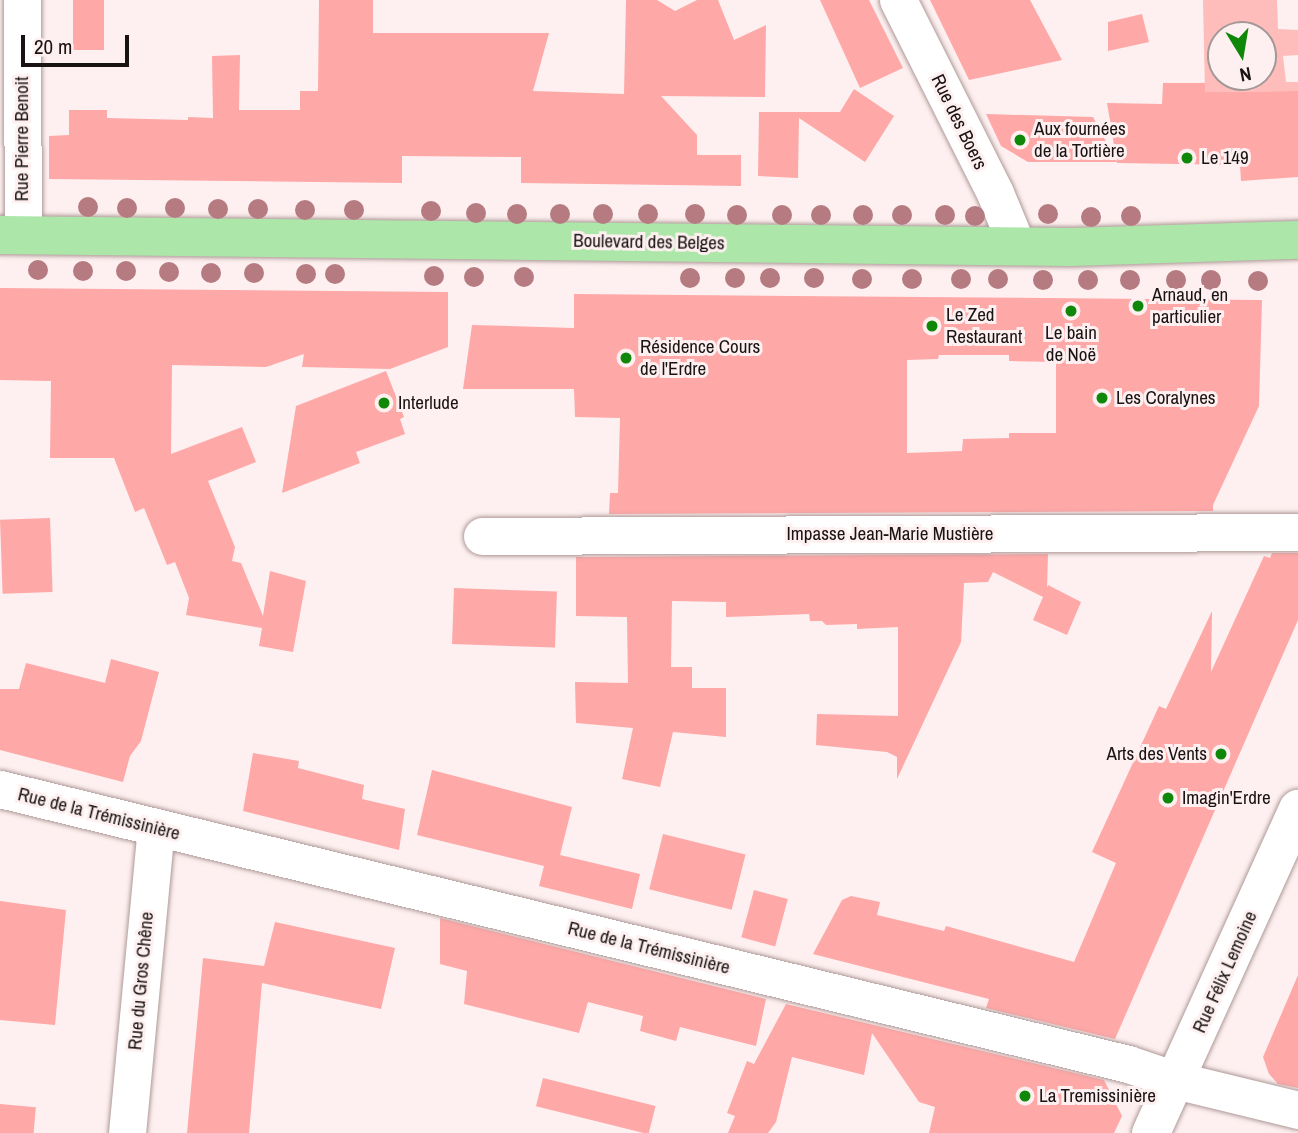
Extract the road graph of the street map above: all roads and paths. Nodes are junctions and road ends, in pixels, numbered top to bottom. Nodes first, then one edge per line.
1 (22, 0) edge
2 (898, 0) edge
3 (12, 235) edge
4 (1298, 240) edge
5 (1017, 246) junction
6 (1298, 532) edge
7 (482, 536) dead end
8 (0, 789) edge
9 (1298, 809) edge
10 (156, 828) junction
11 (1175, 1080) junction
12 (1298, 1110) edge
13 (127, 1133) edge
14 (1151, 1133) edge

1 - 3 street, Rue Pierre Benoit
2 - 5 street, Rue des Boers
3 - 5 main road, Boulevard des Belges
4 - 5 main road, Boulevard des Belges
6 - 7 street, Impasse Jean-Marie Mustière
8 - 10 street, Rue de la Trémissinière
9 - 11 street, Rue Félix Lemoine
10 - 11 street, Rue de la Trémissinière
10 - 13 street, Rue du Gros Chêne
11 - 12 street, Rue de la Trémissinière
11 - 14 street, Rue Félix Lemoine

